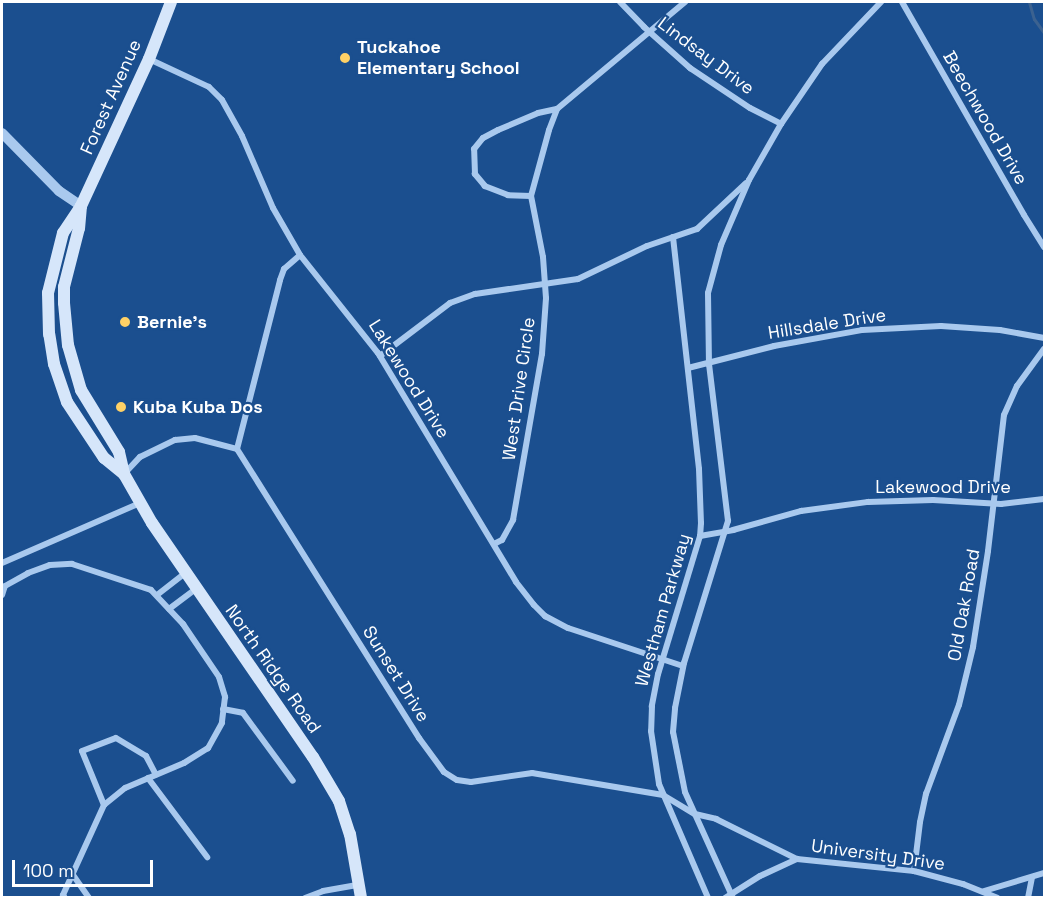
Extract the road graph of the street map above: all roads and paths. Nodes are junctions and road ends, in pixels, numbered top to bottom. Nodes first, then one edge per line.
1 (171, 2) edge
2 (620, 2) edge
3 (685, 2) edge
4 (881, 2) edge
5 (902, 2) edge
6 (649, 31) junction
7 (149, 59) junction
8 (557, 109) junction
9 (781, 124) junction
10 (2, 133) edge
11 (749, 180) junction
12 (531, 196) junction
13 (81, 206) junction
14 (673, 237) junction
15 (1044, 247) edge
16 (300, 255) junction
17 (545, 285) junction
18 (1044, 338) edge
19 (1044, 349) edge
20 (380, 357) junction
21 (709, 365) junction
22 (688, 368) junction
23 (237, 449) junction
24 (124, 474) junction
25 (1044, 499) edge
26 (141, 503) junction
27 (994, 504) junction
28 (726, 532) junction
29 (700, 536) junction
30 (495, 544) junction
31 (2, 563) edge
32 (185, 573) junction
33 (196, 590) junction
34 (2, 595) edge
35 (157, 595) junction
36 (170, 609) junction
37 (663, 659) junction
38 (683, 666) junction
39 (224, 709) junction
40 (156, 775) junction
41 (148, 778) junction
42 (293, 781) dead end
43 (663, 795) junction
44 (104, 805) junction
45 (694, 814) junction
46 (207, 857) dead end
47 (797, 859) junction
48 (915, 871) junction
49 (1044, 873) edge
50 (73, 875) junction
51 (1032, 877) junction
52 (360, 891) edge
53 (983, 892) junction
54 (730, 896) edge
55 (65, 897) edge
56 (88, 897) edge
57 (305, 897) edge
58 (708, 897) edge
59 (997, 897) edge
60 (1028, 897) edge

1 - 7 main road, Forest Avenue
2 - 6 street, Lindsay Drive
3 - 6 street
4 - 9 street, Westham Parkway
5 - 15 street, Beechwood Drive
6 - 8 street
6 - 9 street, Lindsay Drive
7 - 13 main road, Forest Avenue
7 - 16 street, Lakewood Drive
8 - 12 street
8 - 12 street
9 - 11 street, Westham Parkway
10 - 13 street
11 - 14 street, Westham Parkway
11 - 21 street, Westham Parkway
12 - 17 street, West Drive Circle
13 - 24 main road, North Ridge Road
13 - 24 main road, North Ridge Road
14 - 17 street
14 - 22 street, Westham Parkway
16 - 20 street, Lakewood Drive
16 - 23 street
17 - 20 street
17 - 30 street, West Drive Circle
18 - 21 street, Hillsdale Drive
19 - 27 street, Old Oak Road
20 - 30 street, Lakewood Drive
21 - 22 street, Hillsdale Drive
21 - 28 street, Westham Parkway
22 - 29 street, Westham Parkway
23 - 24 street
23 - 43 street, Sunset Drive
24 - 26 main road, North Ridge Road
25 - 27 street, Lakewood Drive
26 - 31 street
26 - 32 main road, North Ridge Road
27 - 28 street, Lakewood Drive
27 - 48 street, Old Oak Road
28 - 29 street, Lakewood Drive
28 - 38 street, Westham Parkway
29 - 37 street, Westham Parkway
30 - 37 street, Lakewood Drive
32 - 33 main road, North Ridge Road
32 - 35 street
33 - 36 street
33 - 52 main road, North Ridge Road
34 - 35 street
35 - 36 street
36 - 39 street
37 - 38 street, Lakewood Drive
37 - 43 street, Westham Parkway
38 - 45 street, Westham Parkway
39 - 40 street
39 - 42 street
40 - 41 street
40 - 44 street
41 - 44 street
41 - 46 street
43 - 45 street, Sunset Drive
43 - 58 street, Westham Parkway
44 - 50 street
45 - 47 street, Sunset Drive
45 - 54 street, Westham Parkway
47 - 48 street, University Drive
47 - 54 street, University Drive
48 - 53 street, University Drive
49 - 51 street
50 - 55 street
50 - 56 street
51 - 53 street
51 - 60 street
52 - 57 street
53 - 59 street, University Drive

